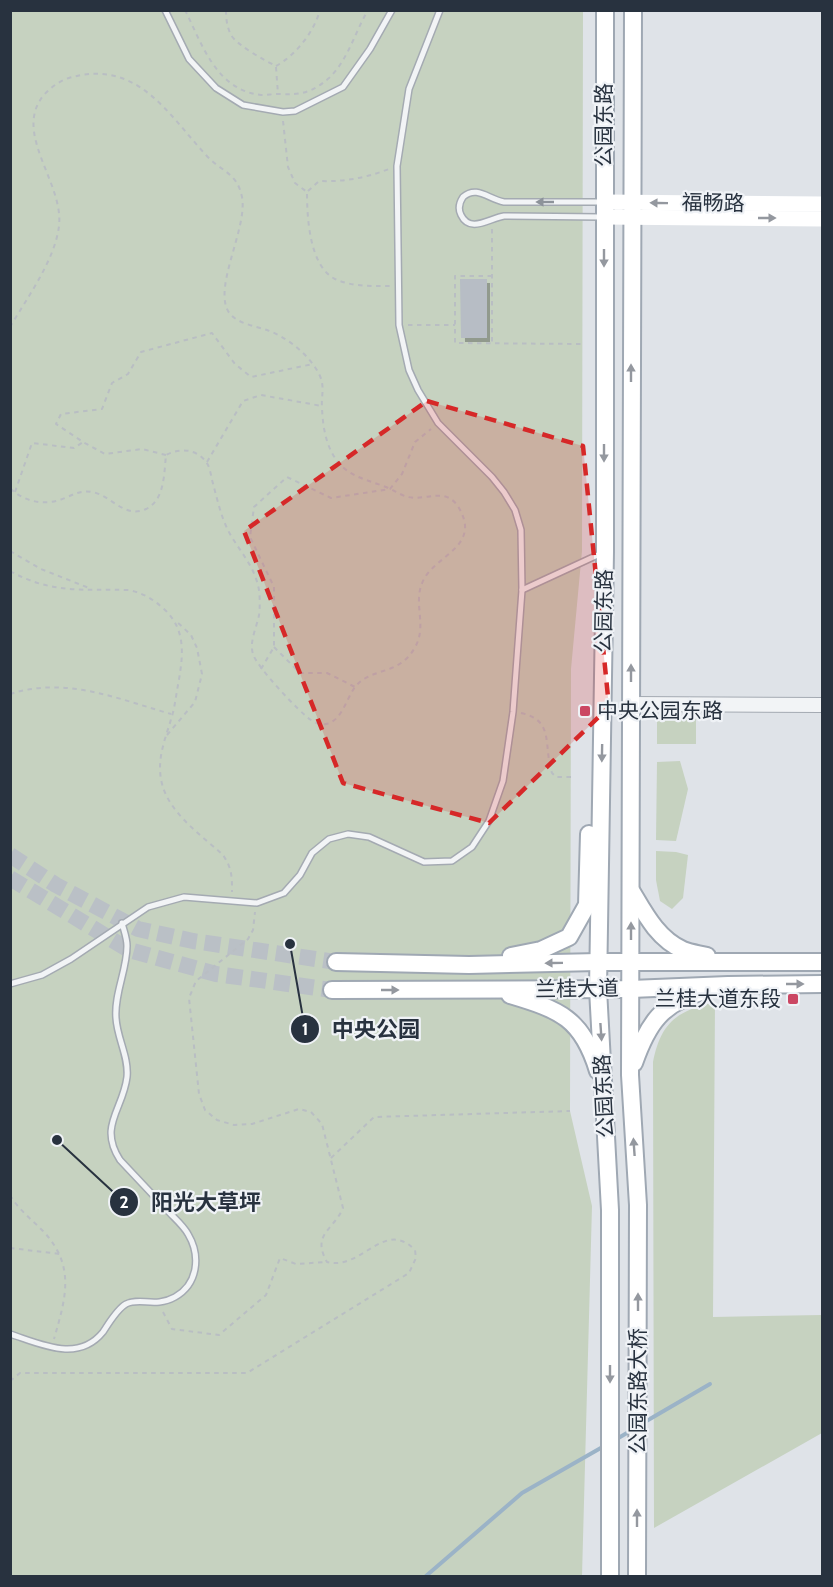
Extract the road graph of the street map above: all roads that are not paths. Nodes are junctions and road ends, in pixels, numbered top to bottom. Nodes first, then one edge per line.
1 (165, 10) edge
2 (392, 10) edge
3 (440, 10) edge
4 (605, 10) edge
5 (633, 10) edge
6 (822, 204) edge
7 (604, 210) junction
8 (632, 210) junction
9 (822, 219) edge
10 (604, 552) junction
11 (522, 590) junction
12 (631, 704) junction
13 (822, 705) edge
14 (601, 784) junction
15 (631, 889) junction
16 (122, 923) junction
17 (336, 962) tunnel mouth
18 (598, 962) junction
19 (631, 962) junction
20 (822, 962) edge
21 (731, 963) junction
22 (469, 965) junction
23 (10, 984) edge
24 (822, 984) edge
25 (728, 985) junction
26 (598, 989) junction
27 (631, 989) junction
28 (332, 990) tunnel mouth
29 (492, 990) junction
30 (630, 1075) junction
31 (604, 1091) junction
32 (638, 1205) joint
33 (610, 1210) joint
34 (10, 1334) edge
35 (610, 1576) edge
36 (637, 1576) edge

1 - 2 lane
3 - 11 lane
4 - 7 main road, 公园东路
5 - 8 main road, 公园东路
6 -> 8 main road, 福畅路
7 -> 7 lane
7 - 8 main road, 福畅路
7 -> 10 main road, 公园东路
8 -> 9 main road, 福畅路
12 -> 8 main road, 公园东路
10 - 11 lane
10 -> 14 main road, 公园东路
11 - 16 lane
12 - 13 street
12 - 15 main road, 公园东路
14 - 18 main road, 公园东路
14 - 22 main road
19 -> 15 main road, 公园东路
15 - 21 main road
16 - 23 lane
16 - 34 lane
17 - 22 main road, 兰桂大道
18 - 19 main road, 兰桂大道
18 -> 22 main road, 兰桂大道
18 - 26 main road, 公园东路
19 - 21 main road, 兰桂大道
19 - 27 main road, 公园东路
20 - 21 main road, 兰桂大道
25 -> 24 main road, 兰桂大道
25 - 27 main road, 兰桂大道
25 - 30 main road
26 - 27 main road, 兰桂大道
26 - 29 main road, 兰桂大道
26 -> 31 main road, 公园东路
27 - 30 main road, 公园东路
28 -> 29 main road, 兰桂大道
29 - 31 main road
32 -> 30 main road, 公园东路
31 - 33 main road, 公园东路
36 -> 32 main road, 公园东路大桥
33 -> 35 main road, 公园东路大桥

